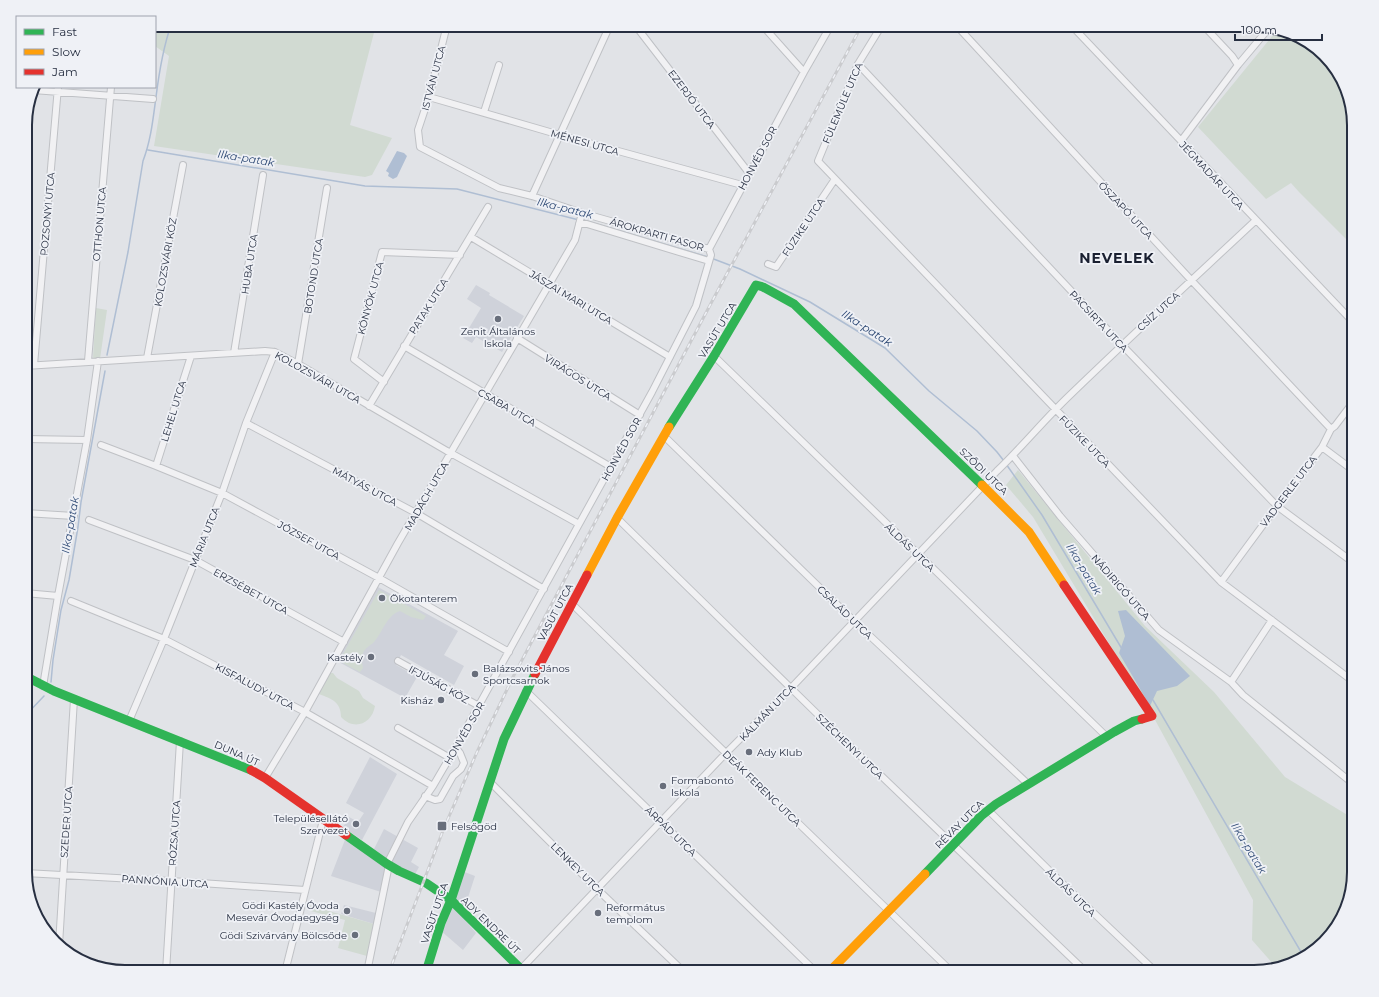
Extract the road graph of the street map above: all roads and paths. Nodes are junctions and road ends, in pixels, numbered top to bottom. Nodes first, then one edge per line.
1 (445, 32) edge
2 (607, 32) edge
3 (640, 32) edge
4 (768, 32) edge
5 (827, 32) edge
6 (878, 32) edge
7 (962, 32) edge
8 (1078, 32) edge
9 (1210, 32) edge
10 (1265, 33) edge
11 (499, 64) dead end
12 (858, 64) junction
13 (1238, 64) junction
14 (804, 72) junction
15 (111, 88) edge
16 (39, 90) edge
17 (57, 90) edge
18 (110, 96) junction
19 (429, 96) junction
20 (153, 99) dead end
21 (484, 112) junction
22 (418, 130) joint
23 (560, 135) junction
24 (1181, 141) junction
25 (818, 161) joint
26 (183, 165) dead end
27 (749, 173) junction
28 (263, 175) dead end
29 (835, 180) junction
30 (742, 185) junction
31 (327, 188) dead end
32 (532, 196) junction
33 (488, 207) dead end
34 (581, 219) junction
35 (1256, 221) junction
36 (471, 237) junction
37 (460, 255) junction
38 (709, 256) junction
39 (768, 264) dead end
40 (1192, 281) junction
41 (549, 283) junction
42 (756, 285) joint
43 (1347, 316) edge
44 (517, 338) junction
45 (1122, 345) junction
46 (404, 346) junction
47 (275, 352) junction
48 (234, 353) junction
49 (191, 356) junction
50 (714, 356) junction
51 (670, 357) junction
52 (147, 358) junction
53 (88, 361) junction
54 (101, 361) junction
55 (298, 364) junction
56 (34, 365) joint
57 (384, 382) junction
58 (484, 393) junction
59 (369, 406) junction
60 (1055, 410) junction
61 (1347, 410) edge
62 (640, 415) junction
63 (246, 422) junction
64 (1331, 428) junction
65 (664, 436) junction
66 (32, 439) edge
67 (88, 440) junction
68 (101, 445) dead end
69 (1322, 447) junction
70 (451, 453) junction
71 (1011, 458) junction
72 (156, 466) junction
73 (611, 467) junction
74 (1347, 467) edge
75 (983, 486) junction
76 (222, 493) junction
77 (1277, 506) junction
78 (32, 513) edge
79 (416, 513) junction
80 (74, 516) junction
81 (617, 518) junction
82 (89, 520) dead end
83 (579, 524) junction
84 (918, 554) junction
85 (1347, 558) edge
86 (195, 560) junction
87 (379, 578) junction
88 (1221, 582) junction
89 (544, 589) junction
90 (32, 594) edge
91 (58, 596) junction
92 (71, 601) dead end
93 (572, 604) junction
94 (1272, 620) junction
95 (854, 621) junction
96 (164, 639) junction
97 (344, 642) junction
98 (509, 652) junction
99 (398, 661) dead end
100 (1347, 677) edge
101 (32, 680) edge
102 (1231, 682) junction
103 (48, 688) junction
104 (791, 688) junction
105 (526, 691) junction
106 (74, 699) junction
107 (479, 706) junction
108 (304, 712) junction
109 (1152, 716) joint
110 (129, 721) junction
111 (398, 728) dead end
112 (1107, 737) junction
113 (180, 741) junction
114 (456, 748) junction
115 (726, 753) junction
116 (450, 758) junction
117 (265, 778) junction
118 (1347, 779) edge
119 (490, 782) junction
120 (1028, 784) junction
121 (433, 786) junction
122 (425, 796) junction
123 (988, 810) junction
124 (323, 820) junction
125 (661, 821) junction
126 (953, 845) junction
127 (388, 864) junction
128 (32, 873) edge
129 (63, 875) junction
130 (171, 881) junction
131 (423, 881) joint
132 (597, 889) junction
133 (305, 890) junction
134 (451, 900) junction
135 (888, 912) junction
136 (59, 938) edge
137 (166, 965) edge
138 (287, 965) edge
139 (368, 965) edge
140 (428, 965) edge
141 (517, 965) edge
142 (527, 965) edge
143 (677, 965) edge
144 (809, 965) edge
145 (836, 965) edge
146 (945, 965) edge
147 (1079, 965) edge
148 (1149, 965) edge

1 - 19 street, ISTVÁN UTCA
2 - 23 street
3 - 27 street, EZERJÓ UTCA
4 - 14 street
5 - 14 street, HONVÉD SOR
6 - 12 street, FÜLEMÜLE UTCA
7 - 40 street, ŐSZAPÓ UTCA
8 - 24 street, JÉGMADÁR UTCA
9 - 13 street
10 - 13 street
11 - 21 street
12 - 25 street, FÜLEMÜLE UTCA
12 - 45 street, PACSIRTA UTCA
13 - 24 street
14 - 27 street, HONVÉD SOR
15 - 18 street, OTTHON UTCA
16 - 17 street
17 - 18 street
17 - 56 street, POZSONYI UTCA
18 - 20 street
18 - 53 street, OTTHON UTCA
19 - 21 street, MÉNESI UTCA
19 - 22 street, ISTVÁN UTCA
21 - 23 street, MÉNESI UTCA
22 - 32 street, ÁROKPARTI FASOR
23 - 30 street, MÉNESI UTCA
23 - 32 street
24 - 35 street, JÉGMADÁR UTCA
25 - 29 street, FÜZIKE UTCA
26 - 52 street, KOLOZSVÁRI KÖZ
27 - 30 street, HONVÉD SOR
28 - 48 street, HUBA UTCA
29 - 39 street, FÜZIKE UTCA
29 - 60 street, FÜZIKE UTCA
30 - 38 street, HONVÉD SOR
31 - 55 street, BOTOND UTCA
32 - 34 street, ÁROKPARTI FASOR
33 - 36 street, PATAK UTCA
34 - 38 street, ÁROKPARTI FASOR
34 - 38 street, ÁROKPARTI FASOR
34 - 41 street, MADÁCH UTCA
35 - 40 street, CSÍZ UTCA
35 - 43 street, JÉGMADÁR UTCA
36 - 37 street, PATAK UTCA
36 - 41 street, JÁSZAI MARI UTCA
37 - 46 street, PATAK UTCA
37 - 57 street, KÖNYÖK UTCA
38 - 51 street, HONVÉD SOR
40 - 45 street, CSÍZ UTCA
40 - 64 street, ŐSZAPÓ UTCA
41 - 44 street, MADÁCH UTCA
41 - 51 street, JÁSZAI MARI UTCA
42 - 50 street, VASÚT UTCA
42 - 75 street, SZŐDI UTCA
44 - 58 street, MADÁCH UTCA
44 - 62 street, VIRÁGOS UTCA
45 - 60 street, CSÍZ UTCA
45 - 77 street, PACSIRTA UTCA
46 - 57 street, PATAK UTCA
46 - 58 street, CSABA UTCA
47 - 48 street, KOLOZSVÁRI UTCA
47 - 55 street, KOLOZSVÁRI UTCA
47 - 63 street, MÁRIA UTCA
48 - 49 street, KOLOZSVÁRI UTCA
49 - 52 street, KOLOZSVÁRI UTCA
49 - 72 street, LEHEL UTCA
50 - 65 street, VASÚT UTCA
50 - 84 street, ÁLDÁS UTCA
51 - 62 street, HONVÉD SOR
52 - 54 street, KOLOZSVÁRI UTCA
53 - 54 street, KOLOZSVÁRI UTCA
53 - 56 street, KOLOZSVÁRI UTCA
54 - 67 street
55 - 59 street, KOLOZSVÁRI UTCA
57 - 59 street, PATAK UTCA
58 - 70 street, MADÁCH UTCA
58 - 73 street, CSABA UTCA
59 - 70 street, KOLOZSVÁRI UTCA
60 - 71 street, CSÍZ UTCA
60 - 88 street, FÜZIKE UTCA
61 - 64 street, VADGERLE UTCA
62 - 73 street, HONVÉD SOR
63 - 76 street, MÁRIA UTCA
63 - 79 street, MÁTYÁS UTCA
64 - 69 street, VADGERLE UTCA
65 - 81 street, VASÚT UTCA
65 - 95 street, CSALÁD UTCA
66 - 67 street
67 - 80 street
68 - 72 street, JÓZSEF UTCA
69 - 74 street
69 - 77 street, VADGERLE UTCA
70 - 79 street, MADÁCH UTCA
70 - 83 street, KOLOZSVÁRI UTCA
71 - 75 street, KÁLMÁN UTCA
71 - 102 street, NÁDIRIGÓ UTCA
72 - 76 street, JÓZSEF UTCA
73 - 83 street, HONVÉD SOR
75 - 84 street, KÁLMÁN UTCA
75 - 109 street, SZŐDI UTCA
76 - 86 street, MÁRIA UTCA
76 - 87 street, JÓZSEF UTCA
77 - 85 street, PACSIRTA UTCA
77 - 88 street, VADGERLE UTCA
78 - 80 street
79 - 87 street, MADÁCH UTCA
79 - 89 street, MÁTYÁS UTCA
80 - 91 street
81 - 93 street, VASÚT UTCA
81 - 104 street, SZÉCHENYI UTCA
82 - 86 street, ERZSÉBET UTCA
83 - 89 street, HONVÉD SOR
84 - 95 street, KÁLMÁN UTCA
84 - 112 street, ÁLDÁS UTCA
86 - 96 street, MÁRIA UTCA
86 - 97 street, ERZSÉBET UTCA
87 - 97 street, MADÁCH UTCA
87 - 98 street, JÓZSEF UTCA
88 - 94 street, FÜZIKE UTCA
89 - 98 street, HONVÉD SOR
90 - 91 street
91 - 103 street
92 - 96 street, KISFALUDY UTCA
93 - 105 street, VASÚT UTCA
93 - 115 street, DEÁK FERENC UTCA
94 - 100 street, FÜZIKE UTCA
94 - 102 street
95 - 104 street, KÁLMÁN UTCA
95 - 120 street, CSALÁD UTCA
96 - 108 street, KISFALUDY UTCA
96 - 110 street, MÁRIA UTCA
97 - 108 street, MADÁCH UTCA
98 - 107 street, HONVÉD SOR
99 - 107 street, IFJÚSÁG KÖZ
101 - 103 street, DUNA ÚT
102 - 118 street, NÁDIRIGÓ UTCA
103 - 106 street, DUNA ÚT
104 - 115 street, KÁLMÁN UTCA
104 - 126 street, SZÉCHENYI UTCA
105 - 119 street, VASÚT UTCA
105 - 125 street, ÁRPÁD UTCA
106 - 110 street, DUNA ÚT
106 - 129 street, SZEDER UTCA
107 - 114 street, HONVÉD SOR
108 - 117 street, MADÁCH UTCA
108 - 121 street, KISFALUDY UTCA
109 - 112 street, RÉVAY UTCA
110 - 113 street, DUNA ÚT
111 - 116 street
112 - 120 street, RÉVAY UTCA
113 - 117 street, DUNA ÚT
113 - 130 street, RÓZSA UTCA
114 - 116 street, HONVÉD SOR
114 - 122 street
115 - 125 street, KÁLMÁN UTCA
115 - 135 street, DEÁK FERENC UTCA
116 - 121 street, HONVÉD SOR
117 - 124 street, DUNA ÚT
119 - 132 street, LENKEY UTCA
119 - 134 street, VASÚT UTCA
120 - 123 street, RÉVAY UTCA
121 - 122 street, HONVÉD SOR
122 - 127 street, HONVÉD SOR
123 - 126 street, RÉVAY UTCA
123 - 148 street, ÁLDÁS UTCA
124 - 127 street, DUNA ÚT
124 - 133 street
125 - 132 street, KÁLMÁN UTCA
125 - 144 street, ÁRPÁD UTCA
126 - 135 street, RÉVAY UTCA
126 - 147 street, SZÉCHENYI UTCA
127 - 131 street, DUNA ÚT
127 - 139 street, HONVÉD SOR
128 - 129 street, PANNÓNIA UTCA
129 - 130 street, PANNÓNIA UTCA
129 - 136 street, SZEDER UTCA
130 - 133 street, PANNÓNIA UTCA
130 - 137 street, RÓZSA UTCA
131 - 134 street, ADY ENDRE ÚT
132 - 142 street, KÁLMÁN UTCA
132 - 143 street, LENKEY UTCA
133 - 138 street
134 - 140 street, VASÚT UTCA
134 - 141 street, ADY ENDRE ÚT
135 - 145 street, RÉVAY UTCA
135 - 146 street, DEÁK FERENC UTCA

